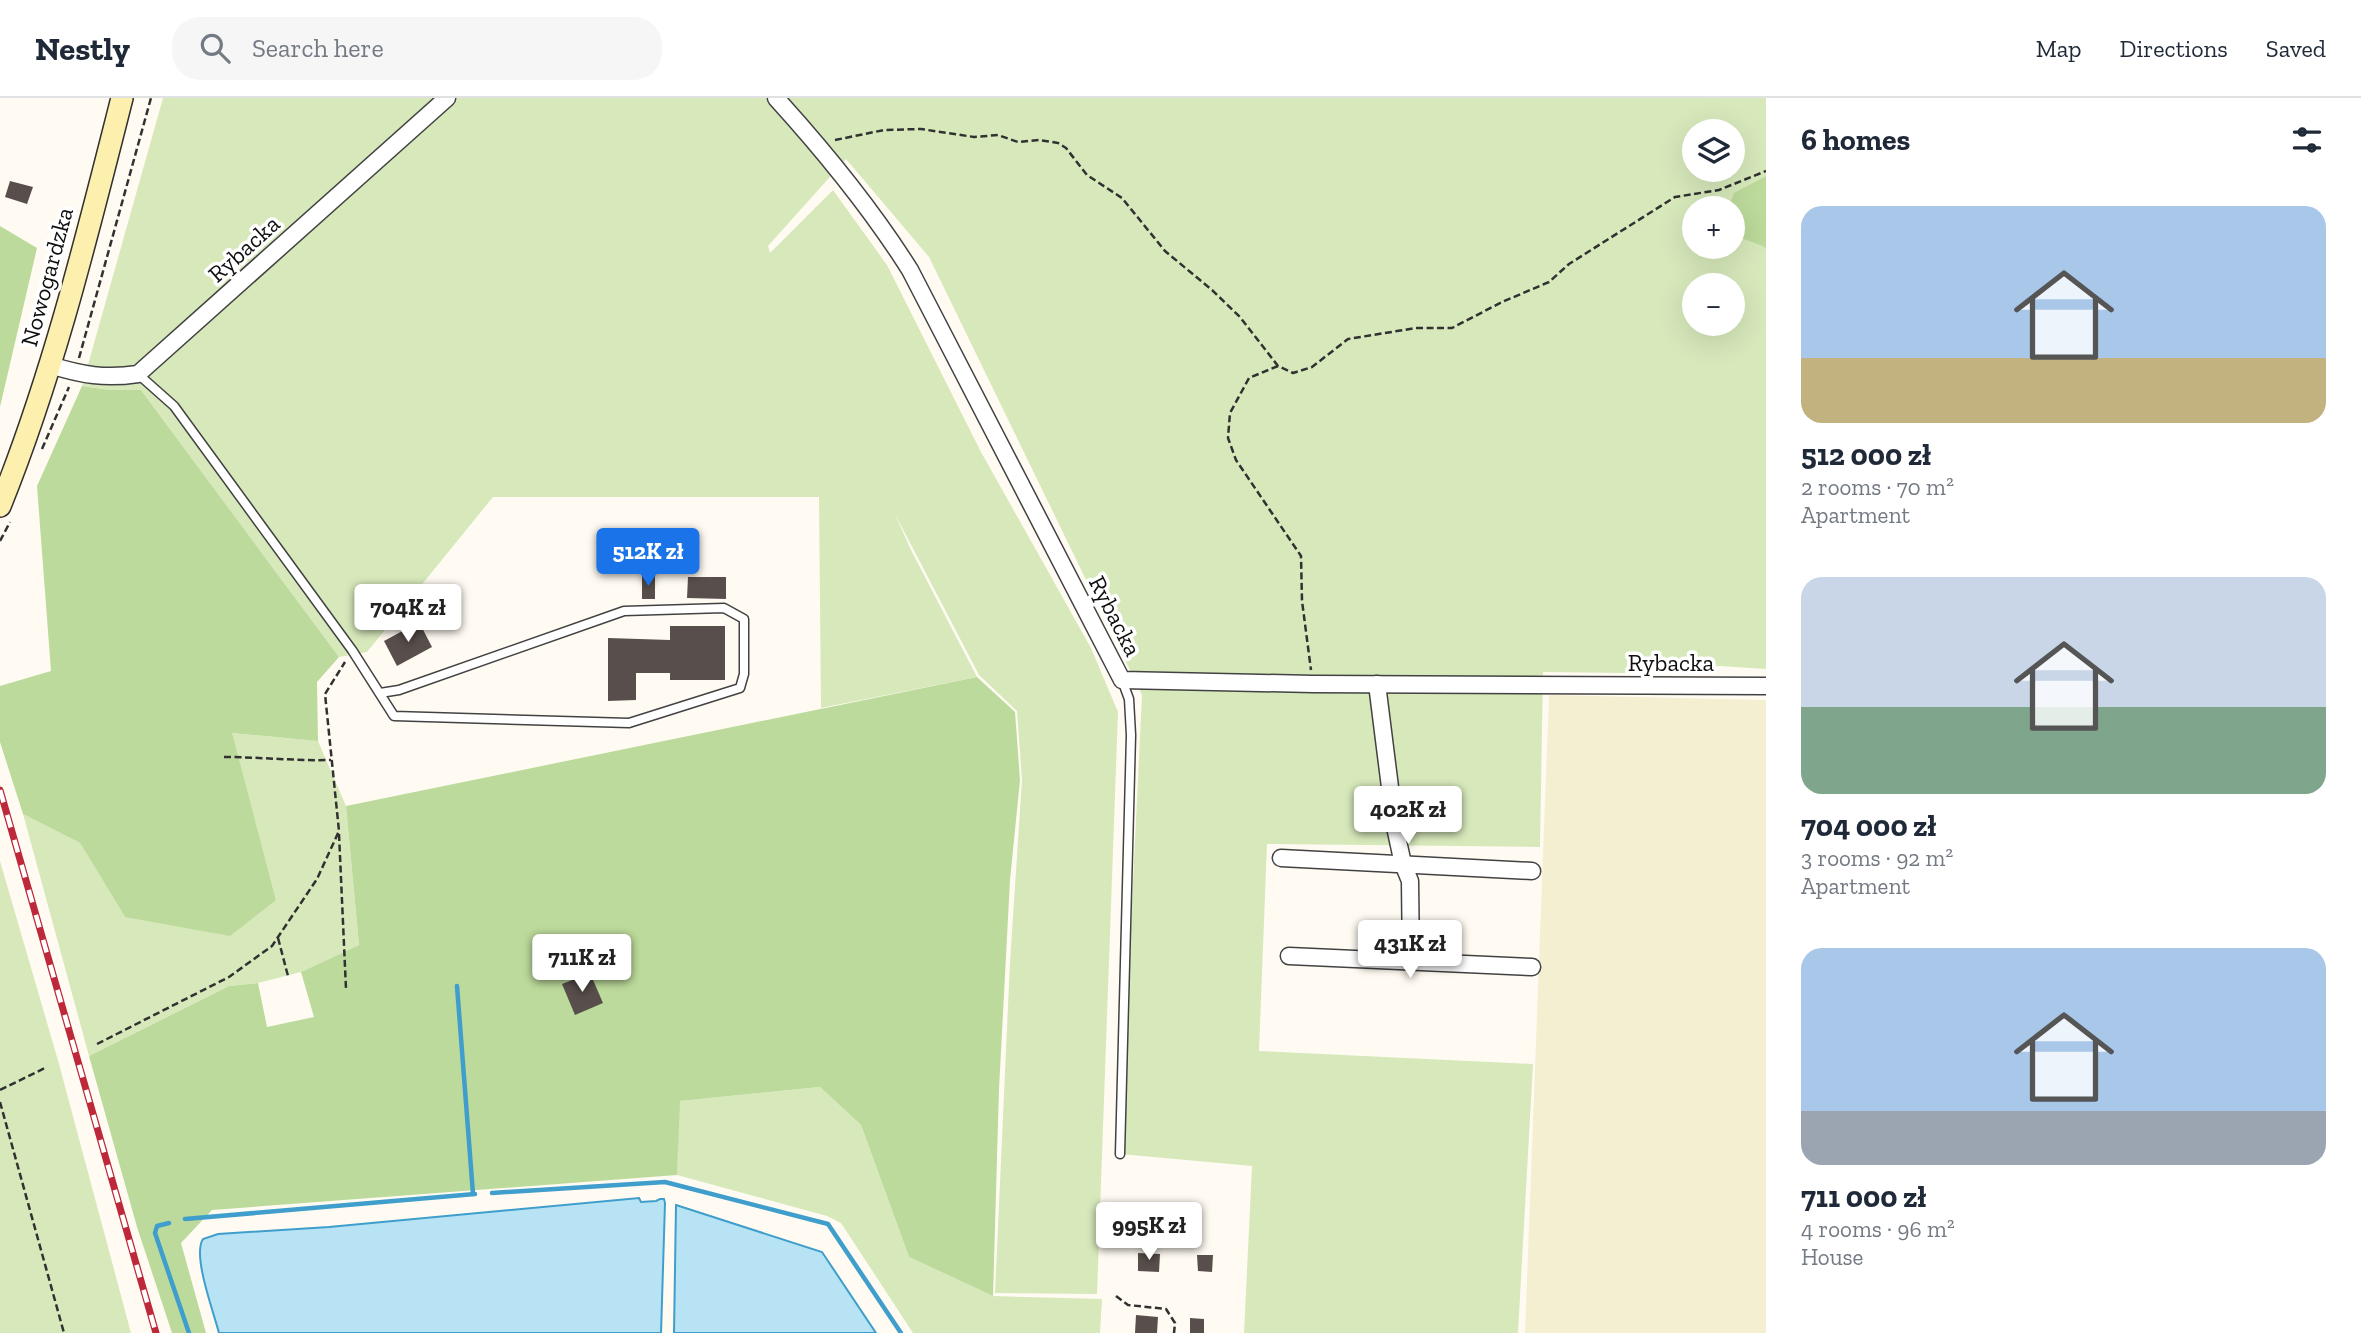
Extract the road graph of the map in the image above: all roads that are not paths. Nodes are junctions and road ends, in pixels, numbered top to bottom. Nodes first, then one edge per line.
1 (122, 98) edge
2 (447, 98) edge
3 (776, 98) edge
4 (50, 365) junction
5 (138, 374) junction
6 (6, 512) edge
7 (1122, 680) junction
8 (1377, 684) junction
9 (1766, 686) edge
10 (380, 693) junction
11 (1281, 858) dead end
12 (1403, 864) junction
13 (1532, 871) dead end
14 (1289, 956) dead end
15 (1411, 962) junction
16 (1532, 967) dead end
17 (1120, 1154) dead end

1 - 4 street, Nowogardzka
2 - 5 street, Rybacka
3 - 7 street, Rybacka
4 - 5 street
4 - 6 street, Nowogardzka
5 - 10 lane
7 - 8 street, Rybacka
7 - 17 lane
8 - 9 street, Rybacka
8 - 12 street
10 - 10 lane
11 - 12 street
12 - 13 street
12 - 15 street
14 - 15 street
15 - 16 street

